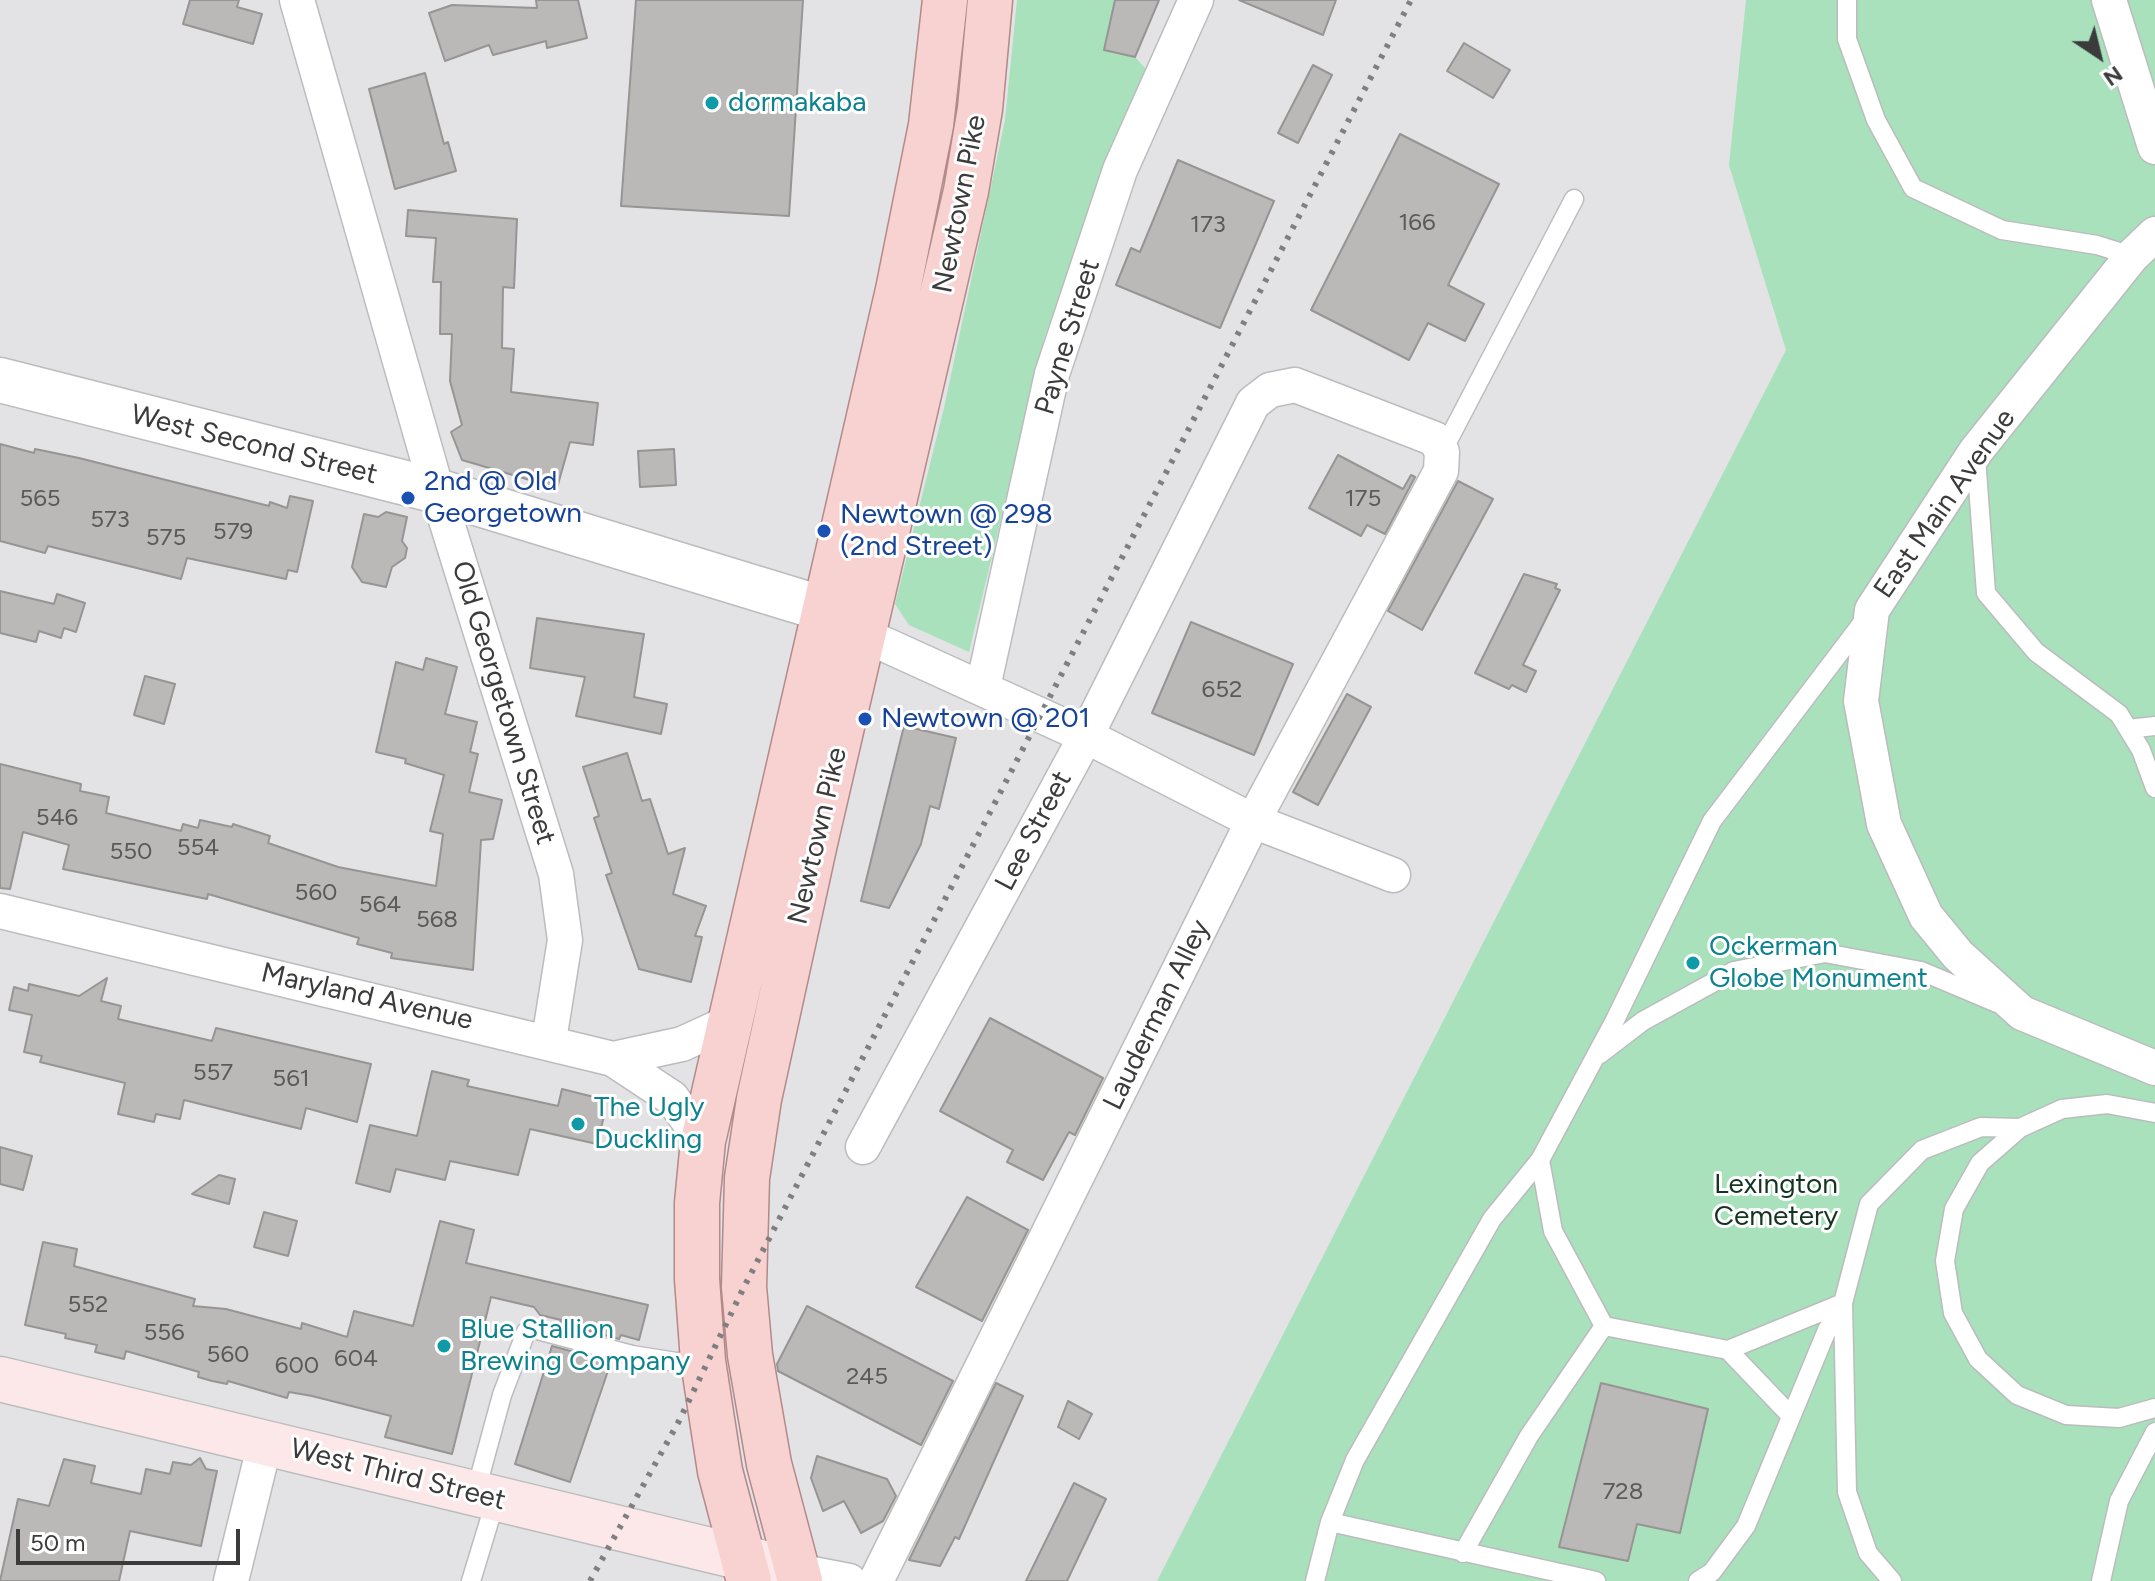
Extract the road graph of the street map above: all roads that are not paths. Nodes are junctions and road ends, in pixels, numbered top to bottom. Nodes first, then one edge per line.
1 (297, 0) edge
2 (945, 0) edge
3 (990, 0) edge
4 (1196, 0) edge
5 (1847, 0) edge
6 (2109, 0) edge
7 (2155, 147) edge
8 (1574, 199) dead end
9 (2144, 245) edge
10 (0, 380) edge
11 (1976, 451) junction
12 (1442, 452) junction
13 (437, 491) junction
14 (824, 609) junction
15 (1872, 610) junction
16 (864, 635) junction
17 (983, 687) junction
18 (2155, 726) edge
19 (2128, 729) junction
20 (1086, 736) junction
21 (2155, 788) edge
22 (1253, 821) junction
23 (1393, 875) dead end
24 (0, 911) edge
25 (2022, 1013) junction
26 (728, 1023) junction
27 (549, 1040) junction
28 (1594, 1058) junction
29 (613, 1059) junction
30 (2155, 1068) edge
31 (2154, 1110) edge
32 (2020, 1128) junction
33 (703, 1141) junction
34 (863, 1147) dead end
35 (1540, 1160) junction
36 (1843, 1303) junction
37 (1604, 1326) junction
38 (1728, 1350) junction
39 (703, 1361) junction
40 (0, 1379) edge
41 (2155, 1408) edge
42 (1791, 1416) junction
43 (2155, 1432) edge
44 (265, 1443) junction
45 (486, 1496) junction
46 (1330, 1522) junction
47 (1463, 1553) junction
48 (745, 1570) edge
49 (798, 1576) edge
50 (231, 1581) edge
51 (471, 1581) edge
52 (849, 1581) edge
53 (876, 1581) edge
54 (1315, 1581) edge
55 (1596, 1581) edge
56 (1698, 1581) edge
57 (1892, 1581) edge
58 (2101, 1581) edge

1 - 13 street, Old Georgetown Street
2 - 14 main road, Newtown Pike
3 - 16 main road, Newtown Pike
4 - 17 street, Payne Street
5 - 9 lane
6 - 7 street
8 - 12 lane
9 - 11 street, East Main Avenue
10 - 13 street, West Second Street
11 - 15 street, East Main Avenue
11 - 19 lane
12 - 20 street, Lee Street
12 - 22 street, Lauderman Alley
13 - 14 street, West Second Street
13 - 27 street, Old Georgetown Street
14 - 16 street, West Second Street
14 - 26 main road, Newtown Pike
15 - 25 street, East Main Avenue
15 - 28 lane
16 - 17 street, West Second Street
16 - 49 main road, Newtown Pike
17 - 20 street, West Second Street
18 - 19 lane
19 - 21 lane
20 - 22 street, West Second Street
20 - 34 street, Lee Street
22 - 23 street, West Second Street
22 - 53 street, Lauderman Alley
24 - 27 street, Maryland Avenue
25 - 28 lane
25 - 30 street, East Main Avenue
26 - 29 street
26 - 33 main road, Newtown Pike
27 - 29 street, Maryland Avenue
28 - 35 lane
29 - 33 street, Maryland Avenue
31 - 32 lane
32 - 36 lane
32 - 41 lane
33 - 39 main road, Newtown Pike
35 - 37 lane
35 - 46 lane
36 - 38 lane
36 - 42 lane
36 - 57 lane
37 - 38 lane
37 - 47 lane
38 - 42 lane
39 - 45 lane
39 - 48 main road, Newtown Pike
40 - 44 main road, West Third Street
42 - 56 lane
43 - 58 lane
44 - 45 main road, West Third Street
44 - 50 street
45 - 48 main road, West Third Street
45 - 51 lane
46 - 47 lane
46 - 54 lane
47 - 55 lane
48 - 49 main road, West Third Street
49 - 52 street

